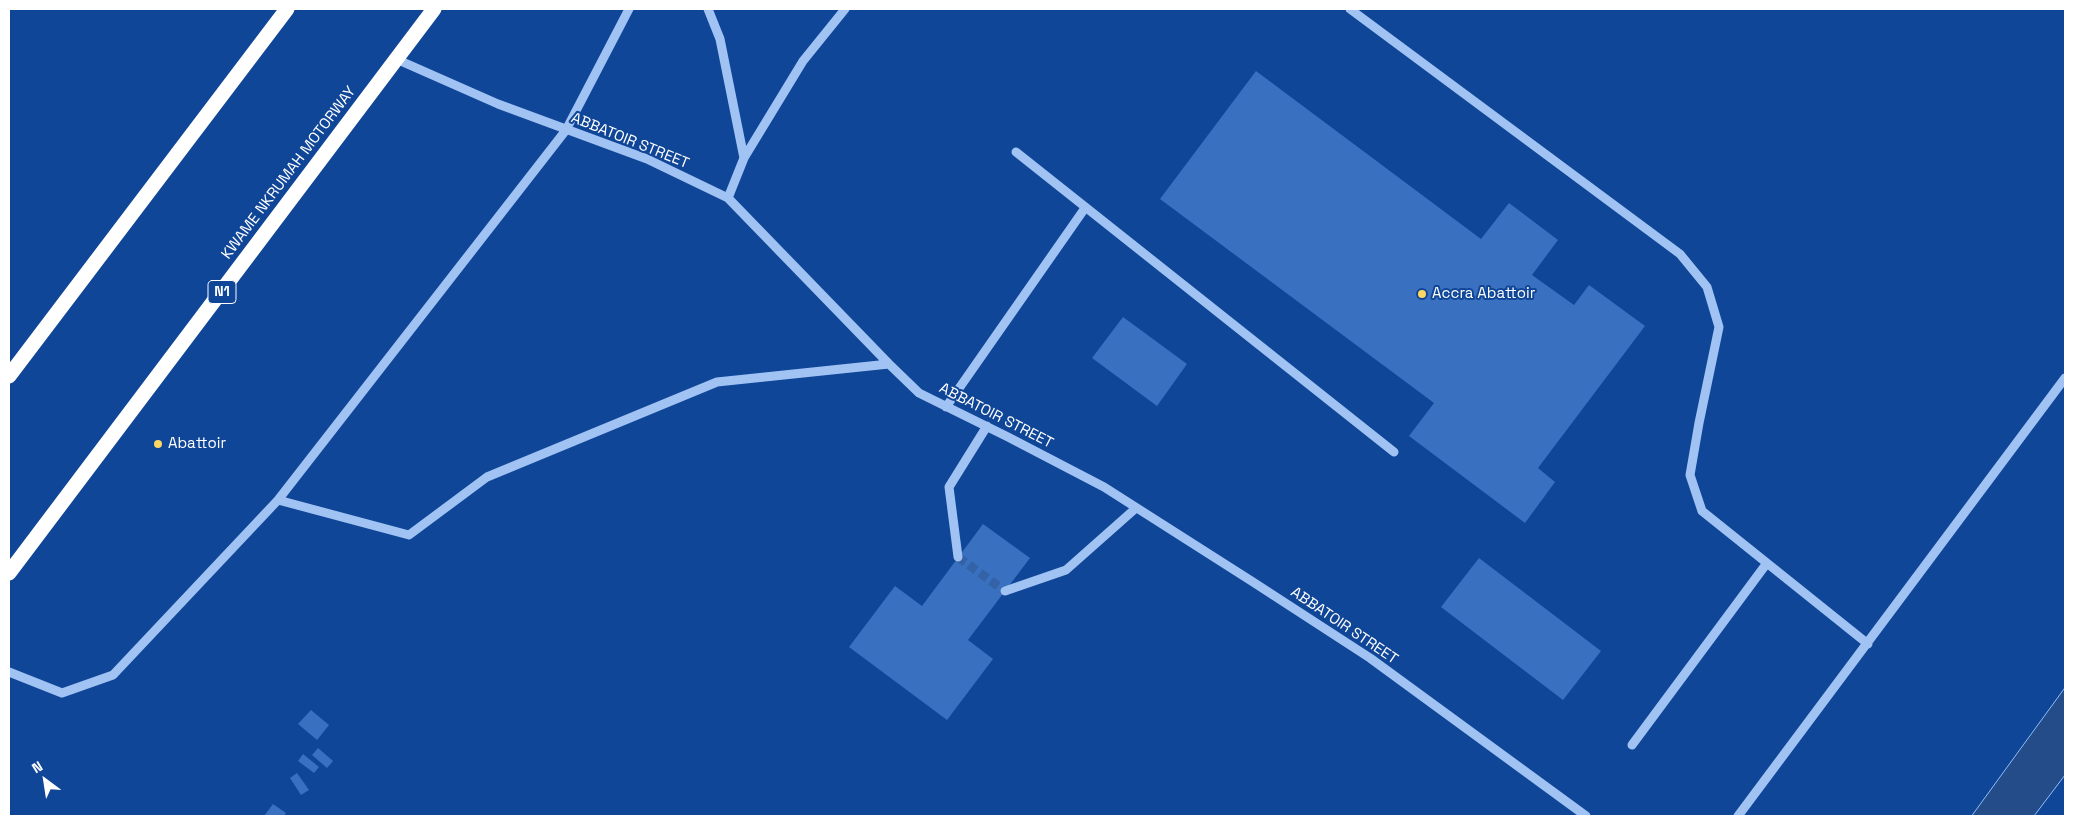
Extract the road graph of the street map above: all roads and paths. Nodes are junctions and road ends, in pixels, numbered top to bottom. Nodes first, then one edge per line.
1 (287, 9) edge
2 (434, 9) edge
3 (629, 9) edge
4 (708, 9) edge
5 (845, 9) edge
6 (1350, 9) edge
7 (396, 59) junction
8 (566, 130) junction
9 (1016, 152) dead end
10 (744, 158) junction
11 (728, 198) junction
12 (1085, 208) junction
13 (888, 364) junction
14 (9, 376) edge
15 (2065, 378) edge
16 (946, 407) junction
17 (987, 426) junction
18 (1394, 452) dead end
19 (278, 500) junction
20 (1136, 508) junction
21 (958, 557) dead end
22 (1767, 563) junction
23 (9, 573) edge
24 (1005, 591) dead end
25 (1868, 644) junction
26 (9, 672) edge
27 (1632, 745) dead end
28 (1586, 816) edge
29 (1738, 816) edge

1 - 14 highway
2 - 7 highway, KWAME NKRUMAH MOTORWAY / N1
3 - 8 street
4 - 10 street
5 - 10 street
6 - 22 street
7 - 8 street, ABBATOIR STREET
7 - 23 highway, KWAME NKRUMAH MOTORWAY / N1
8 - 11 street, ABBATOIR STREET
8 - 19 street
9 - 12 street
10 - 11 street
11 - 13 street, ABBATOIR STREET
12 - 16 street
12 - 18 street
13 - 16 street, ABBATOIR STREET
13 - 19 street
15 - 25 street
16 - 17 street, ABBATOIR STREET
17 - 20 street, ABBATOIR STREET
17 - 21 street
19 - 26 street
20 - 24 street
20 - 28 street, ABBATOIR STREET
22 - 25 street
22 - 27 street
25 - 29 street

